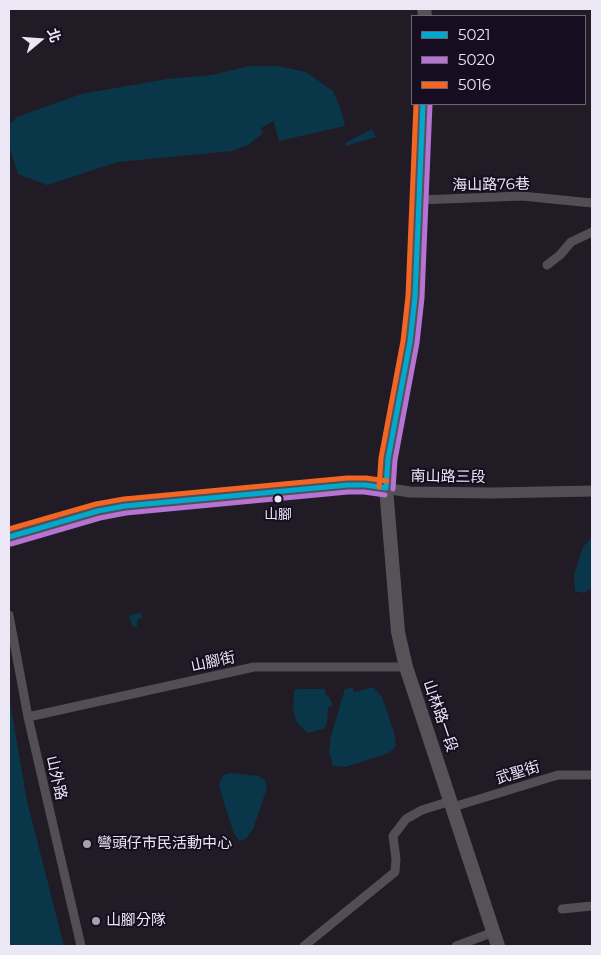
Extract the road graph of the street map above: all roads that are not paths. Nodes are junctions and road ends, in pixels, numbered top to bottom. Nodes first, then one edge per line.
1 (423, 105) edge
2 (419, 200) junction
3 (592, 203) edge
4 (592, 232) edge
5 (547, 265) dead end
6 (386, 488) junction
7 (592, 491) edge
8 (9, 537) edge
9 (9, 615) edge
10 (406, 667) junction
11 (28, 717) junction
12 (592, 775) edge
13 (452, 804) junction
14 (592, 906) edge
15 (562, 908) dead end
16 (494, 932) junction
17 (81, 946) edge
18 (304, 946) edge
19 (456, 946) edge
20 (498, 946) edge

1 - 2 main road, 山林路一段
2 - 3 street, 海山路76巷
2 - 6 main road, 山林路一段
4 - 5 street
6 - 7 street, 南山路三段
6 - 8 street, 南山路三段
6 - 10 main road, 山林路一段
9 - 11 street, 山外路
10 - 11 street, 山腳街
10 - 13 main road, 山林路一段
11 - 17 street, 山外路
12 - 13 street, 武聖街
13 - 16 main road, 山林路一段
13 - 18 street, 武聖街
14 - 15 street
16 - 19 street
16 - 20 main road, 山林路一段

